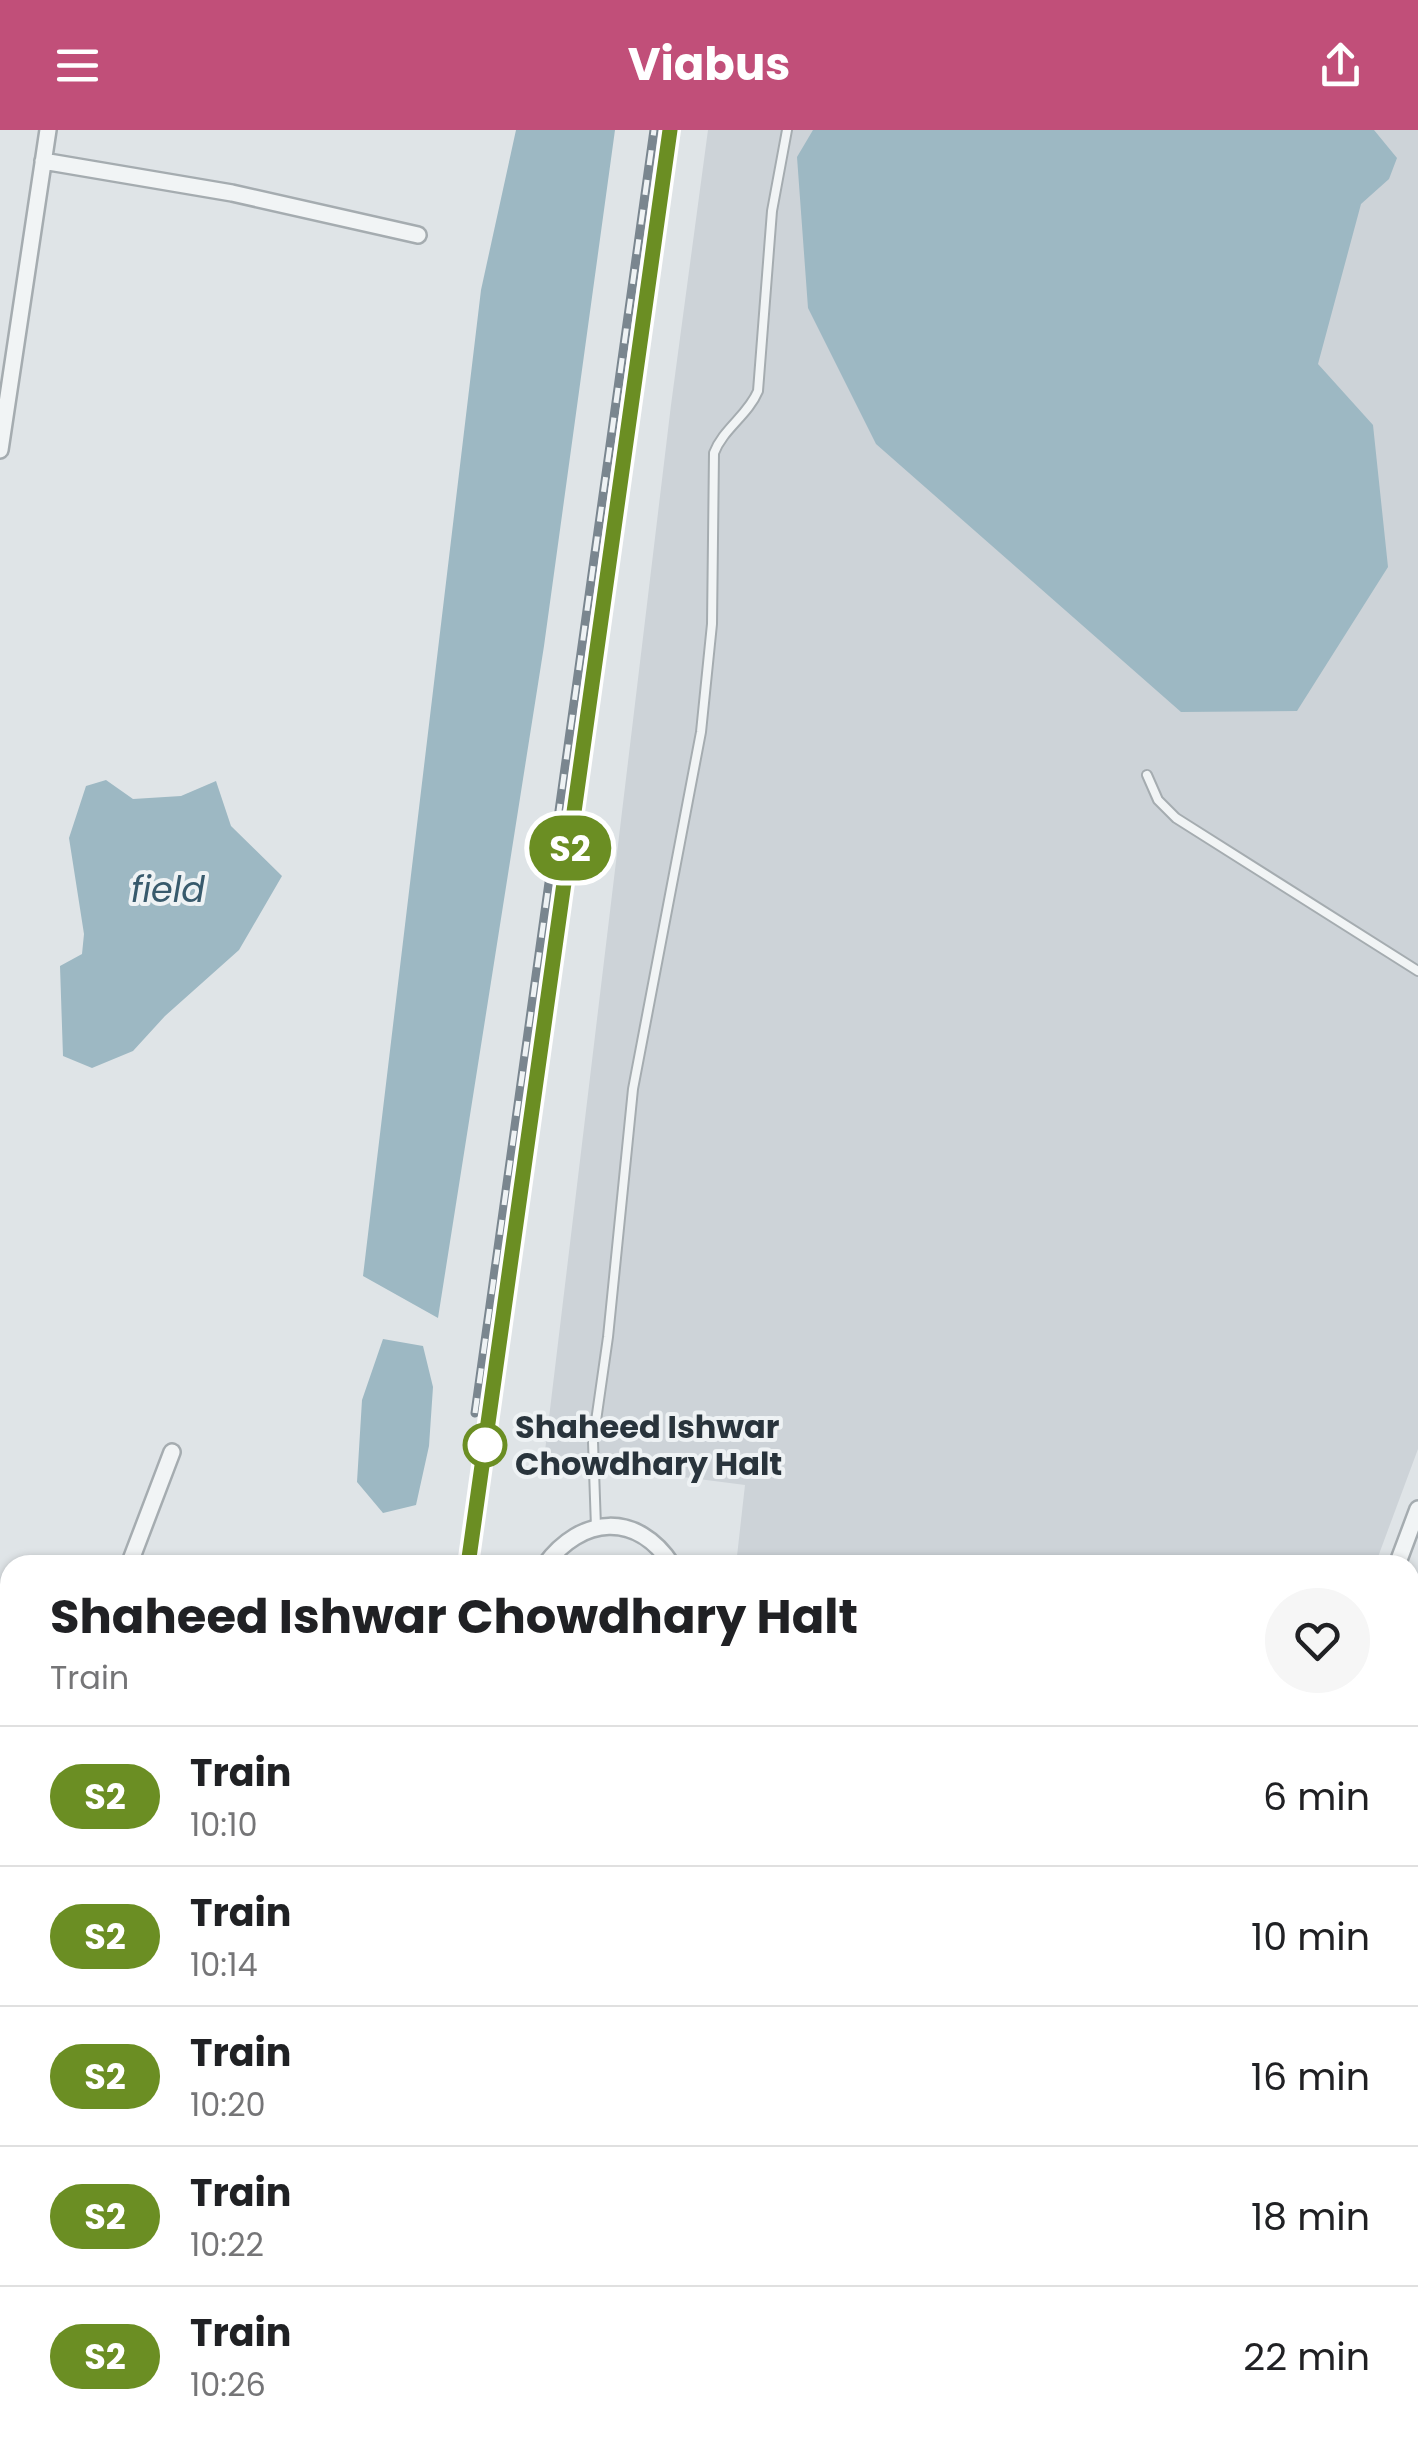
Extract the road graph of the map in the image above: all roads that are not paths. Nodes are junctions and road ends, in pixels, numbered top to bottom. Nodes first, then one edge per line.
1 (48, 130) edge
2 (787, 130) edge
3 (44, 161) junction
4 (418, 235) dead end
5 (0, 450) edge
6 (1147, 775) dead end
7 (1418, 971) edge
8 (172, 1452) dead end
9 (1418, 1509) edge
10 (596, 1527) junction
11 (133, 1555) edge
12 (553, 1555) edge
13 (664, 1555) edge
14 (1401, 1555) edge

1 - 3 street
2 - 10 lane
3 - 4 street
3 - 5 street
6 - 7 lane
8 - 11 street
9 - 14 street
10 - 12 street
10 - 13 street

